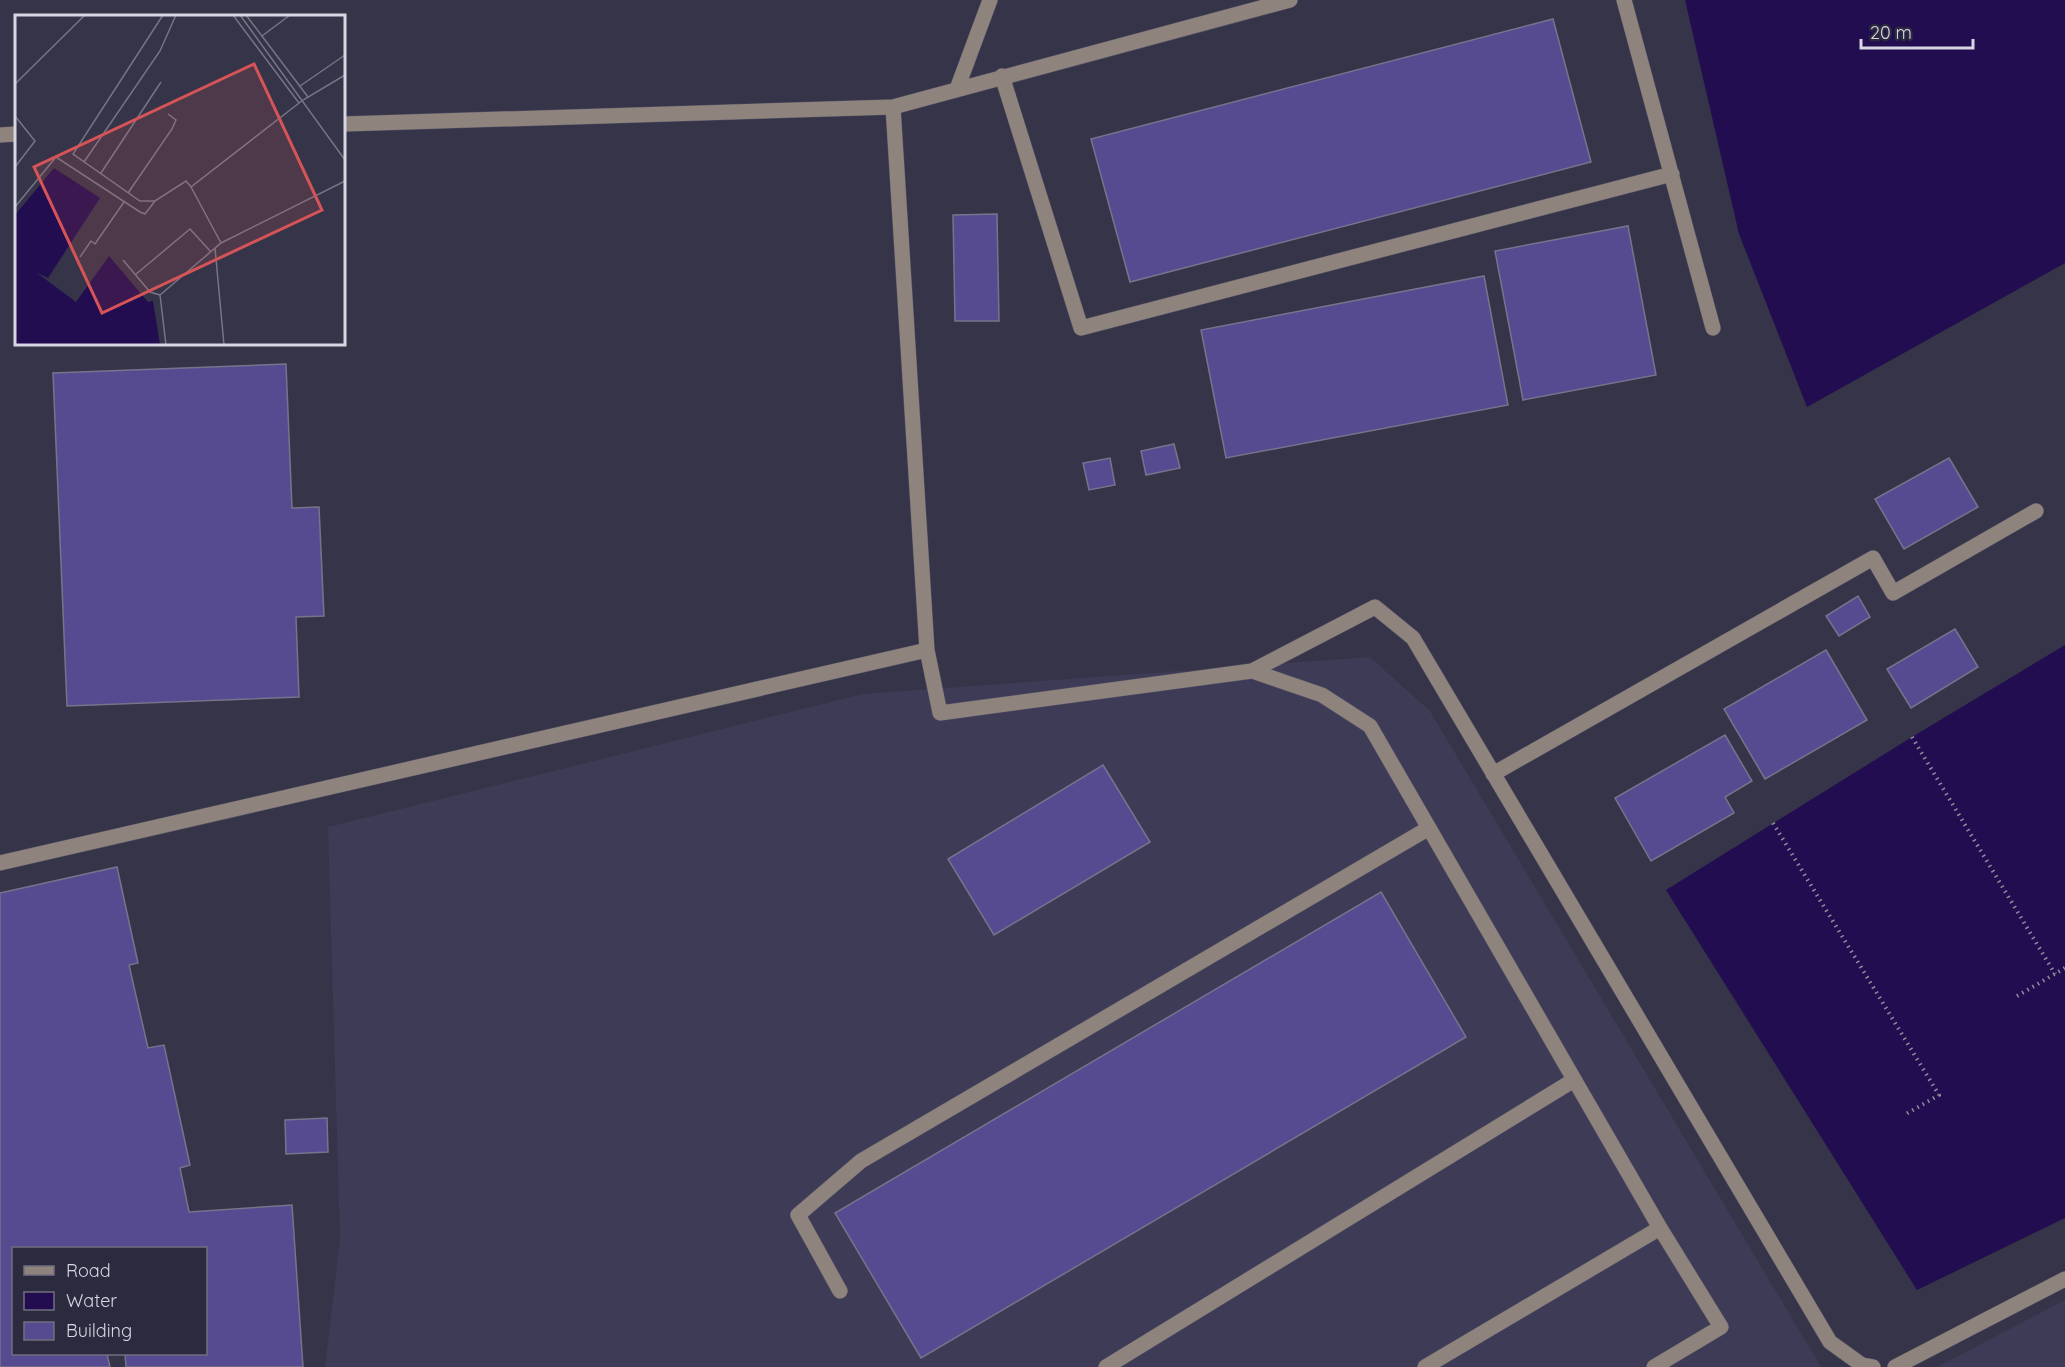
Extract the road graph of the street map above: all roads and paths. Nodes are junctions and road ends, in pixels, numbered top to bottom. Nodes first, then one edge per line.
1 (990, 0) edge
2 (1290, 0) edge
3 (1624, 0) edge
4 (1002, 76) junction
5 (957, 89) junction
6 (893, 107) junction
7 (345, 124) edge
8 (15, 134) edge
9 (0, 135) edge
10 (1672, 174) junction
11 (1713, 328) dead end
12 (2036, 511) dead end
13 (927, 650) junction
14 (1252, 671) junction
15 (1912, 737) dead end
16 (1493, 774) junction
17 (1773, 823) dead end
18 (1429, 828) junction
19 (0, 863) edge
20 (2065, 968) edge
21 (2055, 974) junction
22 (2017, 996) dead end
23 (1574, 1080) junction
24 (1906, 1114) dead end
25 (1660, 1228) junction
26 (2065, 1279) edge
27 (840, 1292) dead end
28 (1106, 1367) edge
29 (1425, 1367) edge
30 (1654, 1367) edge
31 (1873, 1367) edge
32 (1895, 1367) edge

1 - 5 street
2 - 4 street
3 - 10 street
4 - 5 street
4 - 10 street
5 - 6 street
6 - 7 street
6 - 13 street
8 - 9 street
10 - 11 street
12 - 16 street
13 - 14 street
13 - 19 street
14 - 16 street
14 - 18 street
15 - 21 path
16 - 31 street
17 - 24 path
18 - 23 street
18 - 27 street
20 - 21 path
21 - 22 path
23 - 25 street
23 - 28 street
25 - 29 street
25 - 30 street
26 - 32 street

